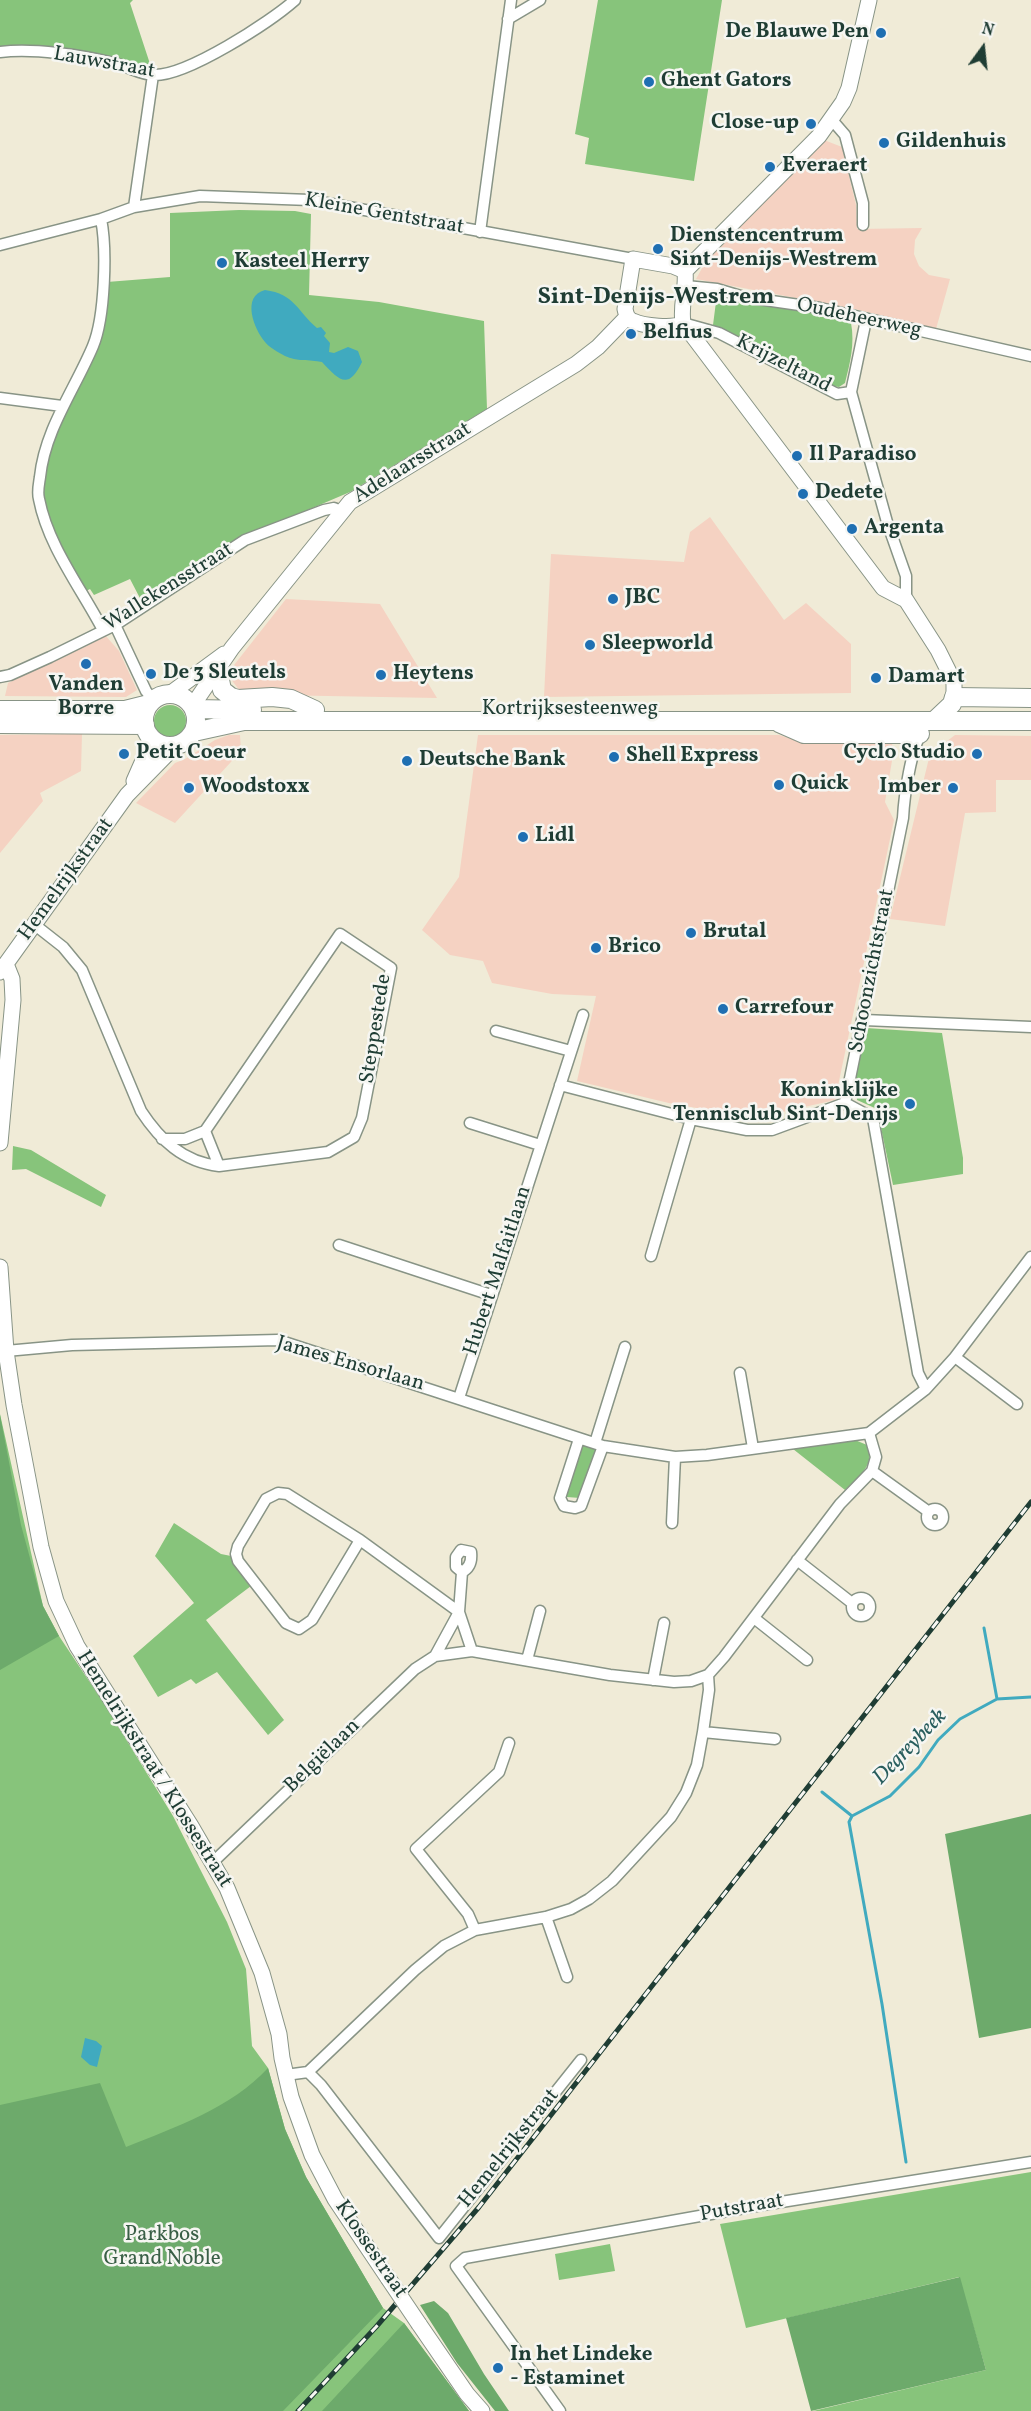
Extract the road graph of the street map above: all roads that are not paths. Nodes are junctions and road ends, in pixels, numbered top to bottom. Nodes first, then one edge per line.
1 (295, 0) edge
2 (510, 0) edge
3 (540, 0) edge
4 (868, 0) edge
5 (508, 19) junction
6 (0, 52) edge
7 (153, 75) junction
8 (832, 120) junction
9 (134, 207) junction
10 (101, 219) junction
11 (863, 225) dead end
12 (480, 232) junction
13 (0, 245) edge
14 (633, 259) junction
15 (686, 278) junction
16 (627, 317) junction
17 (866, 320) junction
18 (682, 323) junction
19 (1031, 356) edge
20 (851, 392) junction
21 (0, 398) edge
22 (62, 406) junction
23 (341, 511) junction
24 (906, 600) junction
25 (115, 625) junction
26 (103, 630) junction
27 (232, 648) junction
28 (218, 670) junction
29 (0, 676) edge
30 (171, 693) junction
31 (1031, 698) edge
32 (151, 702) junction
33 (194, 707) junction
34 (945, 709) junction
35 (0, 710) edge
36 (315, 710) junction
37 (1031, 710) edge
38 (772, 720) junction
39 (1031, 721) edge
40 (0, 724) edge
41 (147, 730) junction
42 (194, 732) junction
43 (920, 734) junction
44 (176, 746) junction
45 (127, 795) junction
46 (35, 925) junction
47 (3, 968) edge
48 (583, 1015) dead end
49 (864, 1020) junction
50 (1031, 1027) edge
51 (496, 1031) dead end
52 (571, 1052) junction
53 (561, 1085) junction
54 (846, 1103) junction
55 (691, 1119) junction
56 (470, 1123) dead end
57 (205, 1131) junction
58 (162, 1139) junction
59 (0, 1143) edge
60 (540, 1145) junction
61 (219, 1166) junction
62 (339, 1245) dead end
63 (651, 1256) dead end
64 (1031, 1257) edge
65 (0, 1267) edge
66 (491, 1295) junction
67 (625, 1347) dead end
68 (6, 1351) junction
69 (955, 1358) junction
70 (740, 1373) dead end
71 (926, 1389) junction
72 (459, 1398) junction
73 (1017, 1404) dead end
74 (865, 1434) junction
75 (579, 1439) junction
76 (599, 1444) junction
77 (753, 1448) junction
78 (675, 1457) junction
79 (872, 1470) junction
80 (929, 1512) dead end
81 (672, 1523) dead end
82 (360, 1540) junction
83 (798, 1560) junction
84 (462, 1572) dead end
85 (852, 1603) dead end
86 (540, 1611) dead end
87 (459, 1612) junction
88 (754, 1618) junction
89 (664, 1623) dead end
90 (472, 1651) junction
91 (435, 1656) junction
92 (527, 1660) junction
93 (807, 1660) dead end
94 (708, 1675) junction
95 (653, 1680) junction
96 (703, 1732) junction
97 (775, 1739) dead end
98 (509, 1743) dead end
99 (213, 1862) junction
100 (546, 1917) junction
101 (475, 1930) junction
102 (567, 1977) dead end
103 (581, 2060) dead end
104 (308, 2072) junction
105 (286, 2075) junction
106 (1031, 2162) edge
107 (482, 2411) edge
108 (560, 2411) edge

1 - 7 street, Lauwstraat
2 - 5 street
3 - 5 street
4 - 8 street
5 - 12 street
6 - 7 street, Lauwstraat
7 - 9 street
8 - 11 street
8 - 15 street
9 - 10 street, Kleine Gentstraat
9 - 12 street, Kleine Gentstraat
10 - 13 street, Kleine Gentstraat
10 - 22 street
12 - 14 street, Kleine Gentstraat
14 - 15 street
14 - 16 street
15 - 17 street, Oudeheerweg
15 - 18 street
16 - 18 street
16 - 23 street, Adelaarsstraat
17 - 19 street, Oudeheerweg
17 - 20 street, Krijzeltand
18 - 20 street, Krijzeltand
18 - 24 street
20 - 24 street, Krijzeltand
21 - 22 street
22 - 26 street
23 - 25 street, Wallekensstraat
23 - 27 street, Adelaarsstraat
24 - 34 street
25 - 26 street, Wallekensstraat
25 - 32 street
26 - 29 street, Wallekensstraat
27 - 28 street, Adelaarsstraat
27 - 30 street, Adelaarsstraat
28 - 33 street, Adelaarsstraat
28 - 36 main road
30 - 32 main road
30 - 33 main road
31 - 34 main road, Kortrijksesteenweg
32 - 35 main road
32 - 41 main road
33 - 36 main road, Kortrijksesteenweg
33 - 42 main road
34 - 36 main road, Kortrijksesteenweg
34 - 37 main road, Kortrijksesteenweg
34 - 38 main road, Kortrijksesteenweg
34 - 39 main road, Kortrijksesteenweg
34 - 43 street
38 - 42 main road, Kortrijksesteenweg
38 - 43 main road
40 - 41 main road
41 - 44 main road
41 - 45 street, Hemelrijkstraat
42 - 44 main road
43 - 49 street, Schoonzichtstraat
44 - 45 street, Hemelrijkstraat
45 - 46 street, Hemelrijkstraat
46 - 47 street, Hemelrijkstraat
46 - 58 street, Steppestede
47 - 59 street, Hemelrijkstraat
48 - 52 street, Hubert Malfaitlaan
49 - 50 street
49 - 54 street, Schoonzichtstraat
51 - 52 street
52 - 53 street, Hubert Malfaitlaan
53 - 55 street
53 - 60 street, Hubert Malfaitlaan
54 - 55 street
54 - 71 street
55 - 63 street
56 - 60 street
57 - 58 street
57 - 61 street
57 - 61 street, Steppestede
58 - 61 street, Steppestede
60 - 66 street, Hubert Malfaitlaan
62 - 66 street
64 - 69 street
65 - 68 street, Hemelrijkstraat / Klossestraat
66 - 72 street, Hubert Malfaitlaan
67 - 76 street
68 - 72 street, James Ensorlaan
68 - 99 street, Hemelrijkstraat / Klossestraat
69 - 71 street
69 - 73 street
70 - 77 street
71 - 74 street
72 - 75 street, James Ensorlaan
74 - 77 street, James Ensorlaan
74 - 79 street
75 - 76 street, James Ensorlaan
75 - 76 street
76 - 78 street, James Ensorlaan
77 - 78 street, James Ensorlaan
78 - 81 street
79 - 80 street
79 - 83 street
82 - 82 street
82 - 87 street
83 - 85 street
83 - 88 street
84 - 87 street, Belgiëlaan
86 - 92 street
87 - 90 street, Belgiëlaan
87 - 91 street, Belgiëlaan
88 - 93 street
88 - 94 street
89 - 95 street
90 - 91 street, Belgiëlaan
90 - 92 street, Belgiëlaan
91 - 99 street, Belgiëlaan
92 - 95 street, Belgiëlaan
94 - 95 street, Belgiëlaan
94 - 96 street
96 - 97 street
96 - 100 street
98 - 101 street
99 - 105 street, Hemelrijkstraat / Klossestraat
100 - 101 street
100 - 102 street
101 - 104 street
103 - 104 street, Hemelrijkstraat
104 - 105 street
105 - 107 street, Klossestraat, bridge
106 - 108 street, Putstraat

